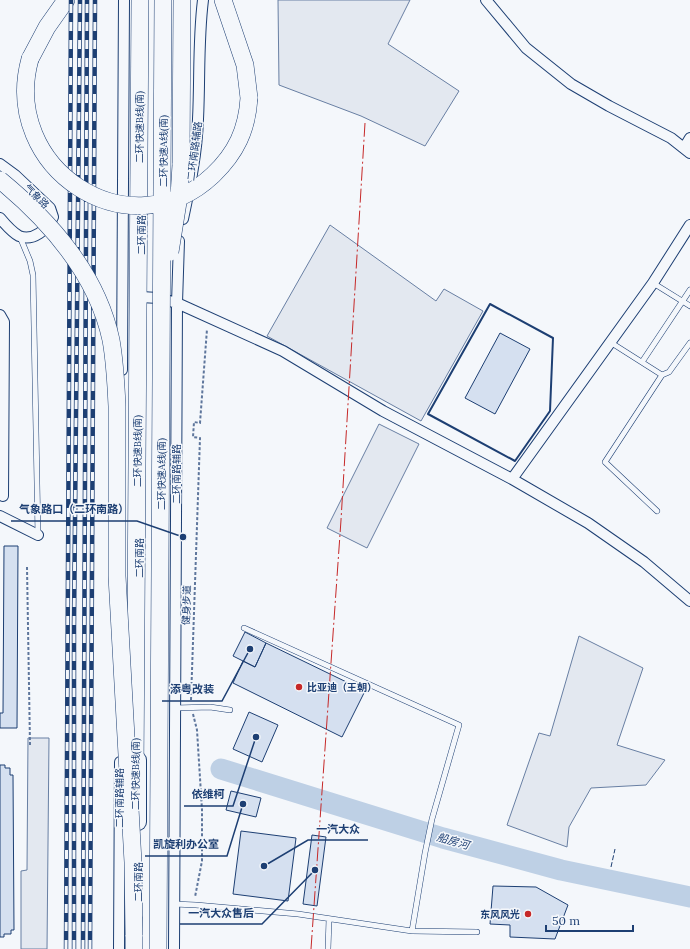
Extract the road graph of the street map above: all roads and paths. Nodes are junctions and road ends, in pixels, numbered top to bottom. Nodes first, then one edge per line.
1 (66, 0) edge
2 (124, 0) edge
3 (140, 0) edge
4 (143, 0) edge
5 (160, 0) edge
6 (164, 0) edge
7 (182, 0) edge
8 (203, 0) edge
9 (223, 0) edge
10 (486, 0) edge
11 (690, 138) edge
12 (687, 150) edge
13 (0, 164) edge
14 (0, 180) edge
15 (0, 218) edge
16 (690, 225) edge
17 (20, 236) junction
18 (653, 283) junction
19 (690, 290) edge
20 (141, 297) junction
21 (683, 302) junction
22 (177, 303) junction
23 (160, 305) junction
24 (690, 306) edge
25 (0, 315) edge
26 (208, 318) junction
27 (610, 342) junction
28 (690, 343) edge
29 (642, 362) junction
30 (662, 375) junction
31 (512, 478) junction
32 (3, 496) dead end
33 (657, 511) dead end
34 (0, 516) edge
35 (38, 535) joint
36 (27, 567) dead end
37 (690, 601) edge
38 (244, 628) dead end
39 (175, 708) junction
40 (190, 708) junction
41 (230, 710) dead end
42 (30, 745) dead end
43 (174, 904) junction
44 (196, 905) junction
45 (329, 919) junction
46 (412, 931) junction
47 (477, 932) dead end
48 (135, 944) edge
49 (119, 949) edge
50 (155, 949) edge
51 (158, 949) edge
52 (174, 949) edge
53 (328, 949) edge

1 - 9 highway, bridge
2 - 49 street, 二环南路辅路
3 - 48 highway, 二环快速B线(南), bridge
4 - 20 main road, 二环南路
5 - 23 main road, 二环南路
6 - 23 highway, 二环快速A线(南), bridge
7 - 23 highway, bridge
8 - 22 street, 二环南路辅路
10 - 12 street
11 - 12 street
13 - 17 street, 气象路
14 - 48 highway, bridge
15 - 17 street
16 - 18 street
17 - 35 lane
18 - 21 lane
18 - 27 street
19 - 21 lane
20 - 23 street
20 - 48 main road, 二环南路
21 - 24 lane
21 - 29 lane
22 - 23 street
22 - 26 street
22 - 39 street, 二环南路辅路
23 - 50 main road, 二环南路
23 - 51 highway, 二环快速A线(南), bridge
25 - 32 street
26 - 31 street
26 - 40 path, 健身步道
27 - 29 lane
27 - 31 street
28 - 30 lane
29 - 30 lane
30 - 33 lane
31 - 37 street
34 - 35 street
36 - 42 path
38 - 46 lane
39 - 40 lane
39 - 43 street, 二环南路辅路
40 - 41 lane
40 - 44 path, 健身步道
43 - 44 lane
43 - 52 street, 二环南路辅路
44 - 45 lane
45 - 46 lane
45 - 53 lane
46 - 47 lane

